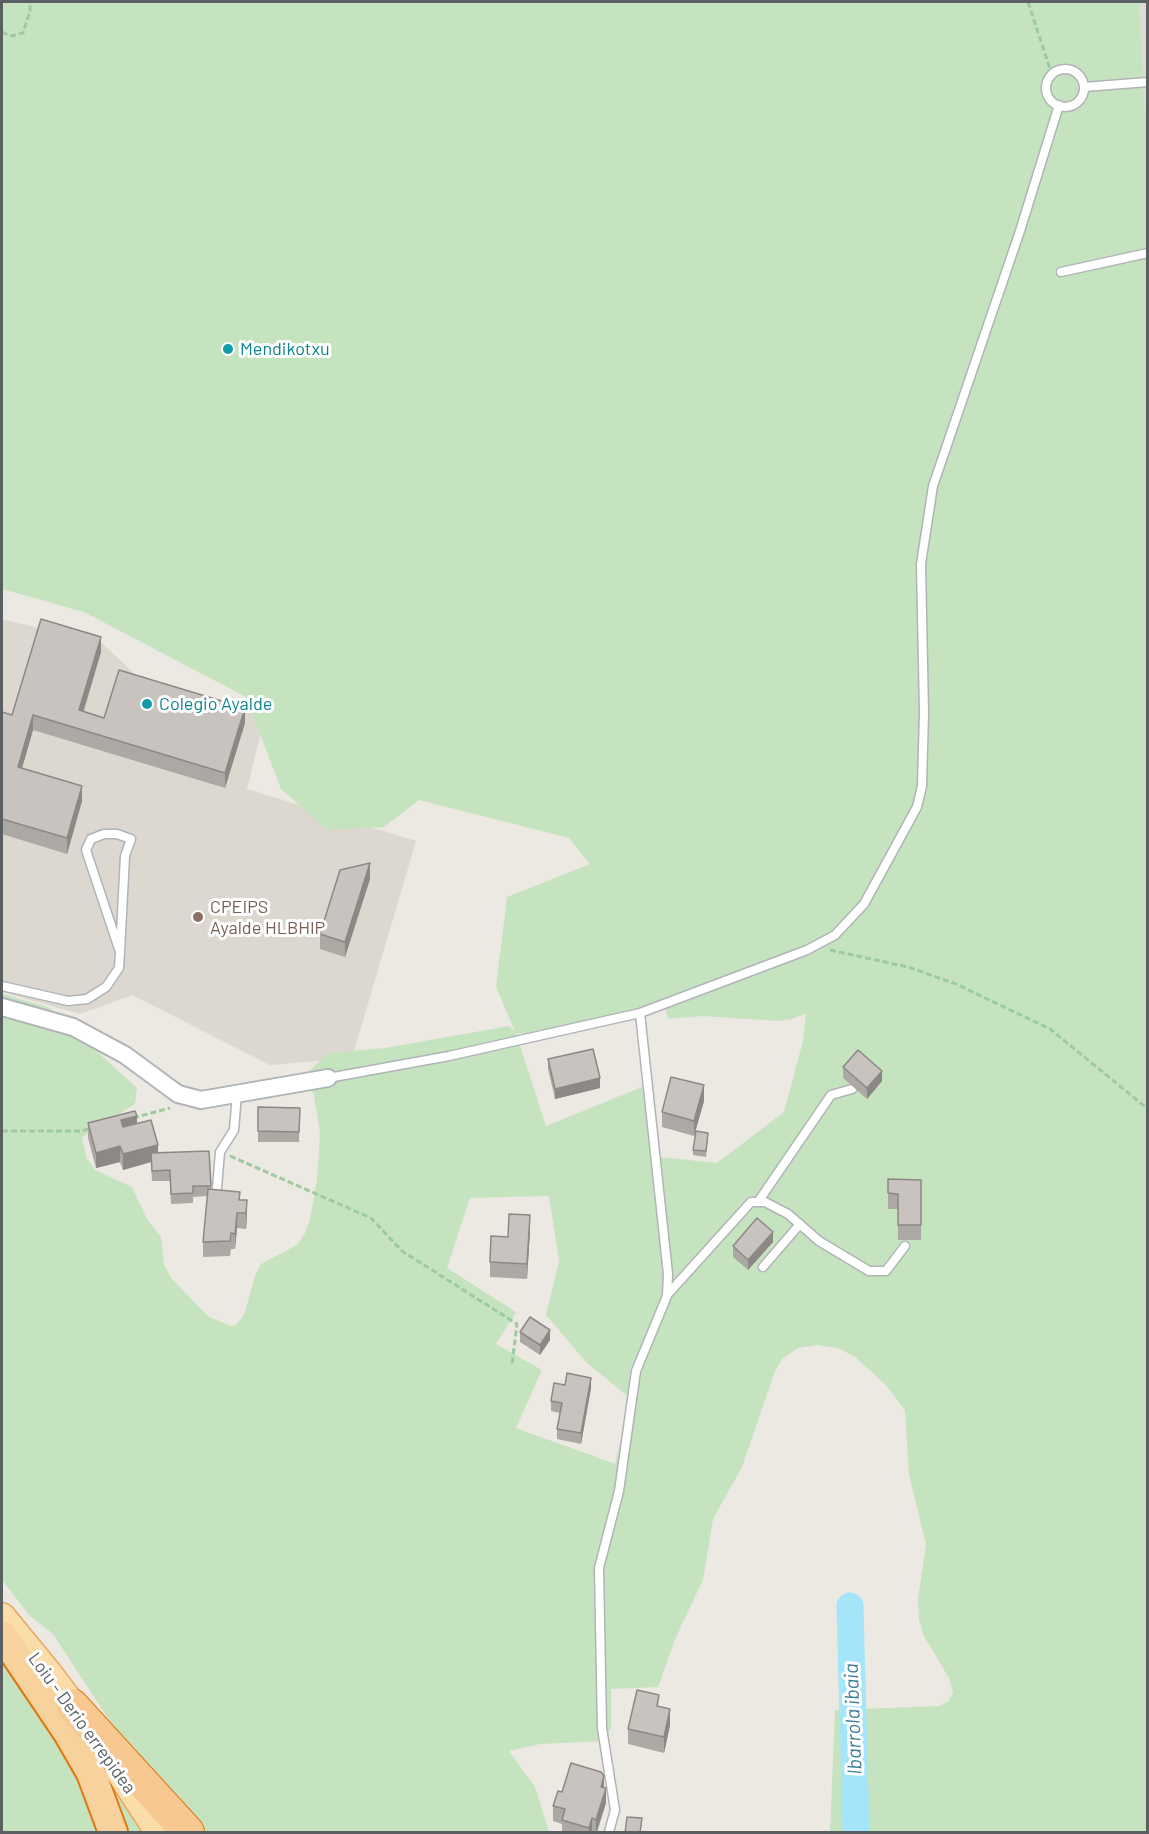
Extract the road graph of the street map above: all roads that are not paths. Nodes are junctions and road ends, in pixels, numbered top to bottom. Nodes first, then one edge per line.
1 (1148, 82) edge
2 (1084, 87) junction
3 (1059, 105) junction
4 (1148, 253) edge
5 (1061, 272) dead end
6 (120, 952) junction
7 (2, 986) edge
8 (2, 1007) edge
9 (640, 1014) junction
10 (328, 1078) joint
11 (852, 1089) dead end
12 (237, 1094) junction
13 (216, 1199) edge
14 (758, 1202) junction
15 (800, 1224) junction
16 (905, 1246) dead end
17 (763, 1267) dead end
18 (667, 1296) junction
19 (2, 1617) edge
20 (2, 1635) edge
21 (72, 1705) junction
22 (113, 1833) edge
23 (159, 1833) edge
24 (188, 1833) edge
25 (609, 1833) edge

1 - 2 lane
2 - 3 lane
2 - 3 lane
3 - 9 lane
4 - 5 lane
6 - 6 lane
6 - 7 lane
8 - 12 street
9 - 10 lane
9 - 18 lane
10 - 12 street
11 - 14 lane
12 - 13 lane
14 - 15 lane
14 - 18 lane
15 - 16 lane
15 - 17 lane
18 - 25 lane
19 - 21 main road, Loiu - Derio errepidea
20 - 22 highway
21 - 23 main road, Loiu - Derio errepidea
21 - 24 highway

